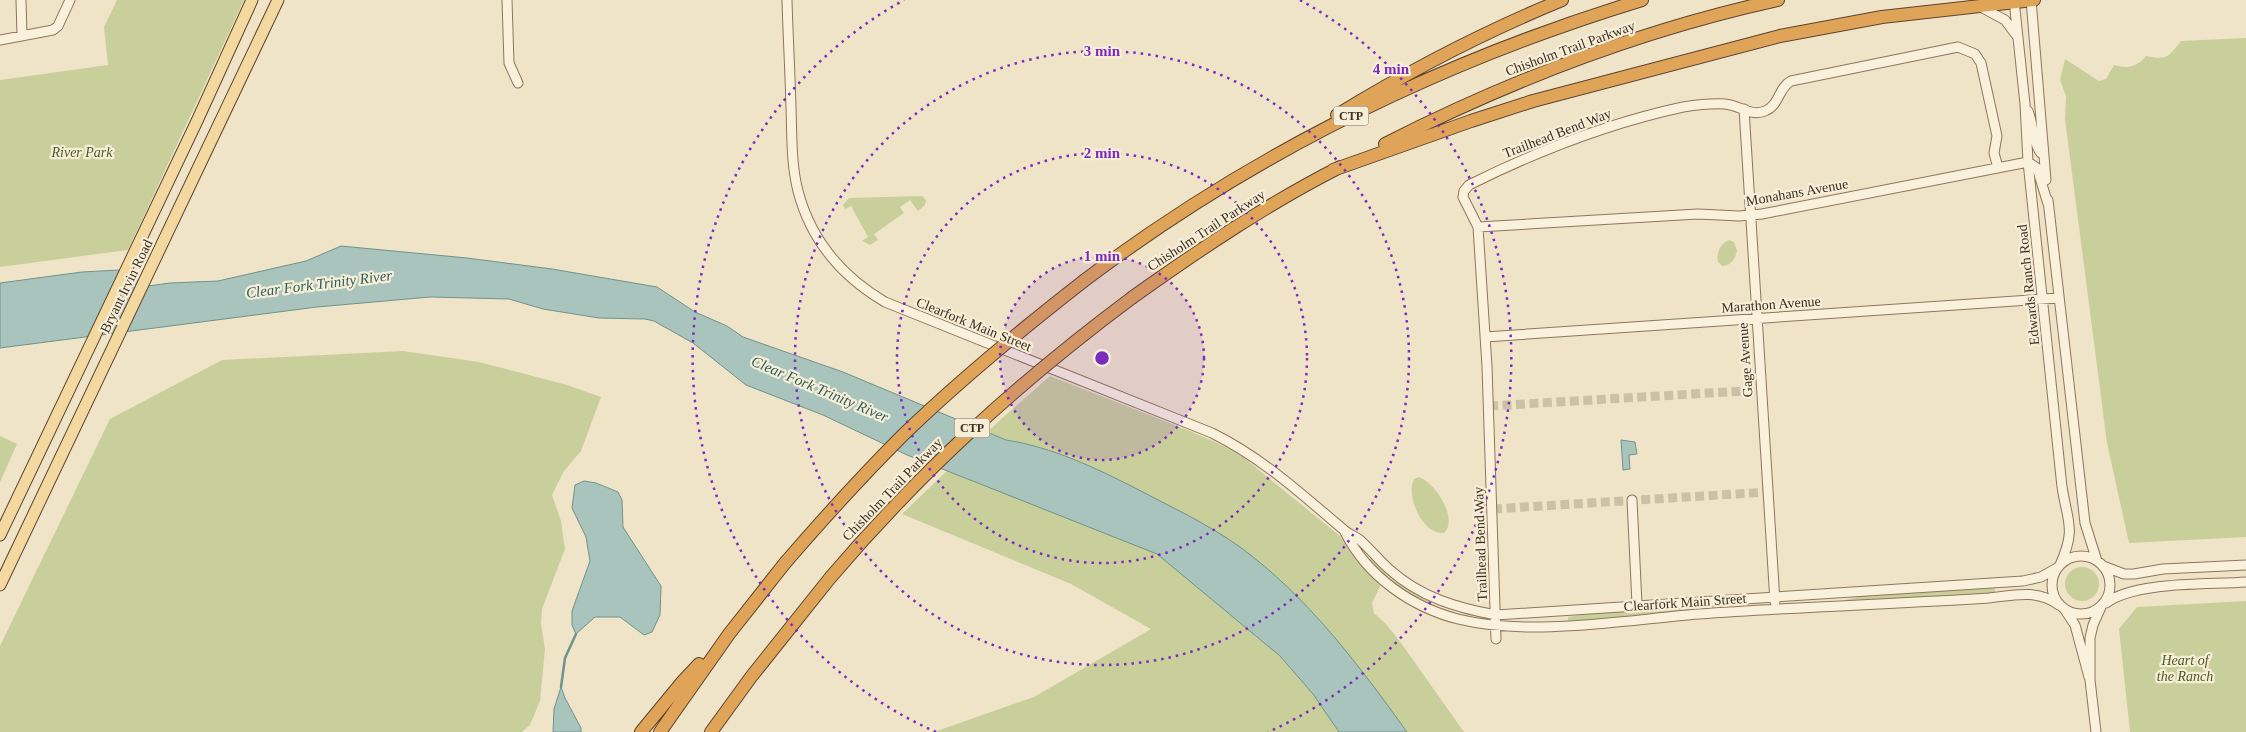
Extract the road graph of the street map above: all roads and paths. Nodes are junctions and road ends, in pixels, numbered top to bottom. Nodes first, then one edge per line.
1 (21, 0) edge
2 (70, 0) edge
3 (252, 0) edge
4 (278, 0) edge
5 (507, 0) edge
6 (788, 0) edge
7 (1562, 0) edge
8 (1642, 0) edge
9 (1778, 0) edge
10 (2032, 0) edge
11 (2014, 1) edge
12 (1977, 5) junction
13 (22, 36) junction
14 (0, 40) edge
15 (2019, 41) junction
16 (518, 83) dead end
17 (2026, 104) junction
18 (1744, 109) junction
19 (2043, 154) junction
20 (2028, 162) junction
21 (1998, 168) junction
22 (1333, 170) junction
23 (1240, 174) junction
24 (2048, 204) junction
25 (1750, 215) junction
26 (1478, 227) junction
27 (2059, 298) junction
28 (2044, 299) junction
29 (1756, 319) junction
30 (1485, 337) junction
31 (1632, 500) dead end
32 (1345, 531) junction
33 (0, 535) edge
34 (2100, 563) junction
35 (2246, 565) edge
36 (2058, 566) junction
37 (2246, 582) edge
38 (0, 585) edge
39 (1775, 598) junction
40 (1638, 604) junction
41 (2102, 606) junction
42 (2061, 607) junction
43 (1776, 610) junction
44 (1496, 615) junction
45 (1496, 627) junction
46 (729, 634) junction
47 (1496, 639) dead end
48 (2090, 680) junction
49 (641, 732) edge
50 (660, 732) edge
51 (710, 732) edge
52 (2096, 732) edge

1 - 13 street
2 - 13 street
3 - 33 main road, Bryant Irvin Road
4 - 38 main road, Bryant Irvin Road
5 - 16 street
6 - 32 street, Clearfork Main Street
7 - 23 highway
8 - 23 highway, Chisholm Trail Parkway / CTP
9 - 22 highway, Chisholm Trail Parkway / CTP
10 - 11 highway
10 - 19 street, Edwards Ranch Road
11 - 12 highway
11 - 15 street, Edwards Ranch Road
12 - 15 street
12 - 22 highway
13 - 14 street
15 - 17 street, Edwards Ranch Road
17 - 19 street
17 - 20 street, Edwards Ranch Road
18 - 21 street, Trailhead Bend Way
18 - 25 street, Gage Avenue
18 - 26 street, Trailhead Bend Way
19 - 24 street, Edwards Ranch Road
20 - 21 street, Monahans Avenue
20 - 24 street
20 - 28 street, Edwards Ranch Road
21 - 25 street, Monahans Avenue
22 - 51 highway, Chisholm Trail Parkway / CTP, bridge
23 - 46 highway, Chisholm Trail Parkway / CTP, bridge
24 - 27 street, Edwards Ranch Road
25 - 26 street, Monahans Avenue
25 - 29 street, Gage Avenue
26 - 30 street, Trailhead Bend Way
27 - 28 street, Marathon Avenue
27 - 34 street, Edwards Ranch Road
28 - 29 street, Marathon Avenue
28 - 36 street, Edwards Ranch Road
29 - 30 street, Marathon Avenue
29 - 39 street, Gage Avenue
30 - 44 street, Trailhead Bend Way
31 - 40 street
32 - 44 street, Clearfork Main Street
32 - 45 street, Clearfork Main Street
34 - 35 street
34 - 36 street
34 - 41 street
36 - 39 street, Clearfork Main Street
36 - 42 street
37 - 41 street
39 - 40 street, Clearfork Main Street
39 - 43 street, Gage Avenue
40 - 44 street, Clearfork Main Street
41 - 42 street
41 - 48 street
42 - 43 street, Clearfork Main Street
42 - 48 street
43 - 45 street, Clearfork Main Street
44 - 45 street, Trailhead Bend Way
45 - 47 street, Trailhead Bend Way
46 - 49 highway
46 - 50 highway, Chisholm Trail Parkway / CTP
48 - 52 street

